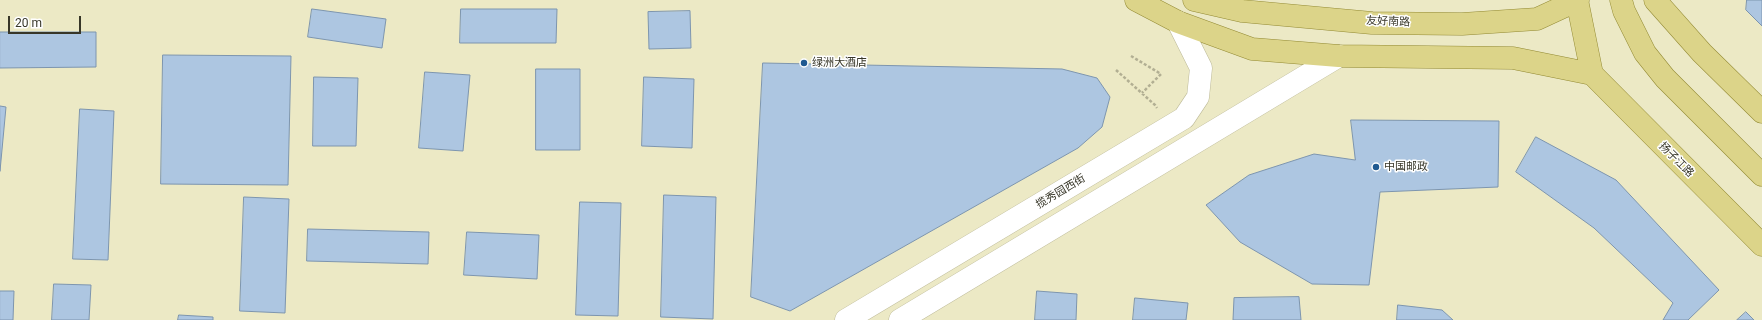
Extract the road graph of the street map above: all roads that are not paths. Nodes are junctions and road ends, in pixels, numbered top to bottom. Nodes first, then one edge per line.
1 (1136, 0) edge
2 (1194, 0) edge
3 (1576, 0) edge
4 (1621, 0) edge
5 (1655, 0) edge
6 (1178, 22) junction
7 (1339, 56) junction
8 (1592, 74) junction
9 (1762, 112) edge
10 (1762, 175) edge
11 (1762, 245) edge
12 (846, 320) edge
13 (900, 320) edge

1 - 6 main road
2 - 3 main road, 友好南路
3 - 8 main road
4 - 10 main road
5 - 9 main road
6 - 7 main road
6 - 12 street, 揽秀园西街
7 - 8 main road
7 - 13 street
8 - 11 main road, 扬子江路

